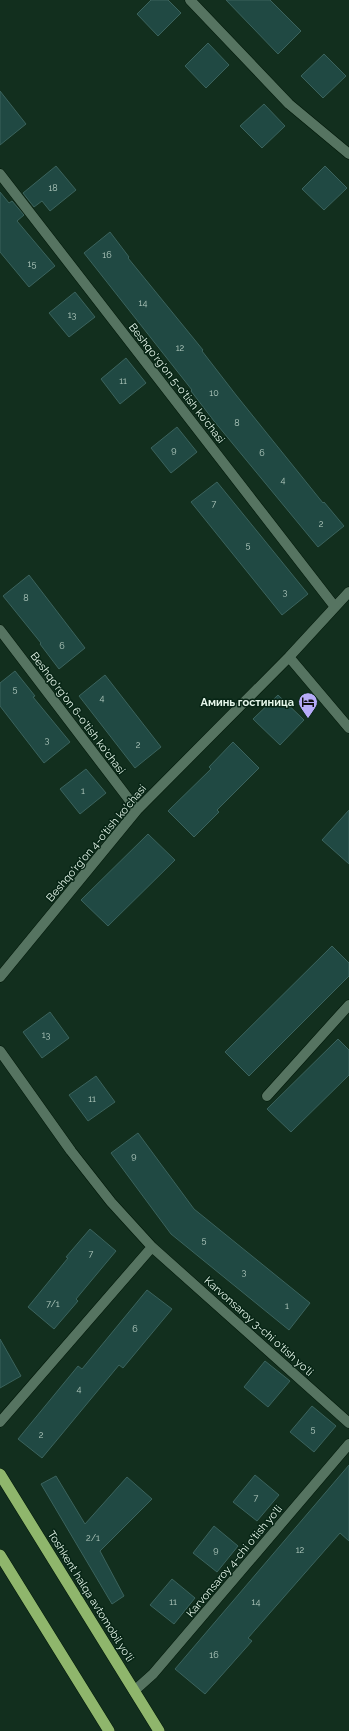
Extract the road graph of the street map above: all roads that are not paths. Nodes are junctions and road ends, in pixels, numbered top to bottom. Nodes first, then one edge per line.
1 (190, 0) edge
2 (349, 154) edge
3 (0, 174) edge
4 (349, 592) edge
5 (335, 607) junction
6 (0, 630) edge
7 (289, 657) junction
8 (349, 728) edge
9 (136, 810) junction
10 (0, 977) edge
11 (349, 1005) edge
12 (0, 1051) edge
13 (267, 1096) dead end
14 (152, 1246) junction
15 (0, 1422) edge
16 (349, 1423) edge
17 (349, 1444) edge
18 (0, 1474) edge
19 (0, 1555) edge
20 (134, 1691) junction
21 (109, 1731) edge
22 (159, 1731) edge

1 - 2 street
3 - 5 street, Beshqo'rg'on 5-o'tish ko'chasi
4 - 5 street, Beshqo'rg'on 4-o'tish ko'chasi
5 - 7 street, Beshqo'rg'on 4-o'tish ko'chasi
6 - 9 street, Beshqo'rg'on 6-o'tish ko'chasi
7 - 8 street
7 - 9 street, Beshqo'rg'on 4-o'tish ko'chasi
9 - 10 street, Beshqo'rg'on 4-o'tish ko'chasi
11 - 13 street
12 - 14 street, Karvonsaroy 3-chi o'tish yo'li
14 - 15 street
14 - 16 street, Karvonsaroy 3-chi o'tish yo'li
17 - 20 street, Karvonsaroy 4-chi o'tish yo'li
18 - 20 highway, Toshkent halqa avtomobil yo'li
19 - 21 highway
20 - 22 highway, Toshkent halqa avtomobil yo'li

